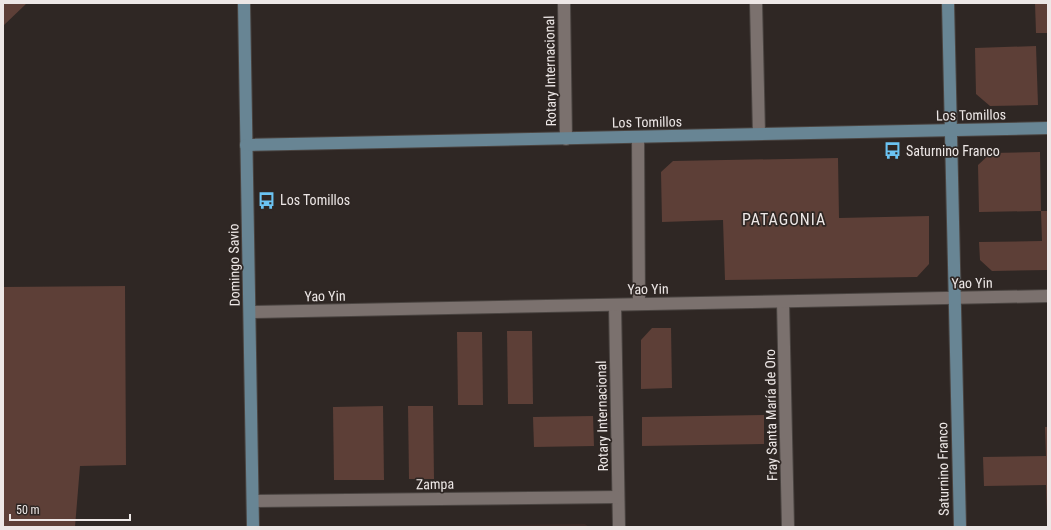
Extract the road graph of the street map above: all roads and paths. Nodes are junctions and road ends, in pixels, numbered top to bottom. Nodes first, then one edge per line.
1 (244, 3) edge
2 (564, 3) edge
3 (756, 3) edge
4 (948, 3) edge
5 (1048, 128) edge
6 (951, 130) junction
7 (759, 134) junction
8 (638, 137) junction
9 (566, 139) junction
10 (246, 145) junction
11 (1048, 296) edge
12 (955, 298) junction
13 (783, 302) junction
14 (639, 304) junction
15 (615, 305) junction
16 (250, 312) junction
17 (618, 497) junction
18 (253, 501) junction
19 (253, 527) edge
20 (619, 527) edge
21 (788, 527) edge
22 (960, 527) edge

1 - 10 street, Domingo Savio
2 - 9 street, Rotary Internacional
3 - 7 street
4 - 6 street, Saturnino Franco
5 - 6 street, Los Tomillos
6 - 7 street, Los Tomillos
6 - 12 street, Saturnino Franco
7 - 8 street, Los Tomillos
8 - 9 street, Los Tomillos
8 - 14 street
9 - 10 street, Los Tomillos
10 - 16 street, Domingo Savio
11 - 12 street, Yao Yin
12 - 13 street, Yao Yin
12 - 22 street, Saturnino Franco
13 - 14 street, Yao Yin
13 - 21 street, Fray Santa María de Oro
14 - 15 street, Yao Yin
15 - 16 street, Yao Yin
15 - 17 street, Rotary Internacional
16 - 18 street, Domingo Savio
17 - 18 street, Zampa
17 - 20 street, Rotary Internacional
18 - 19 street, Domingo Savio

